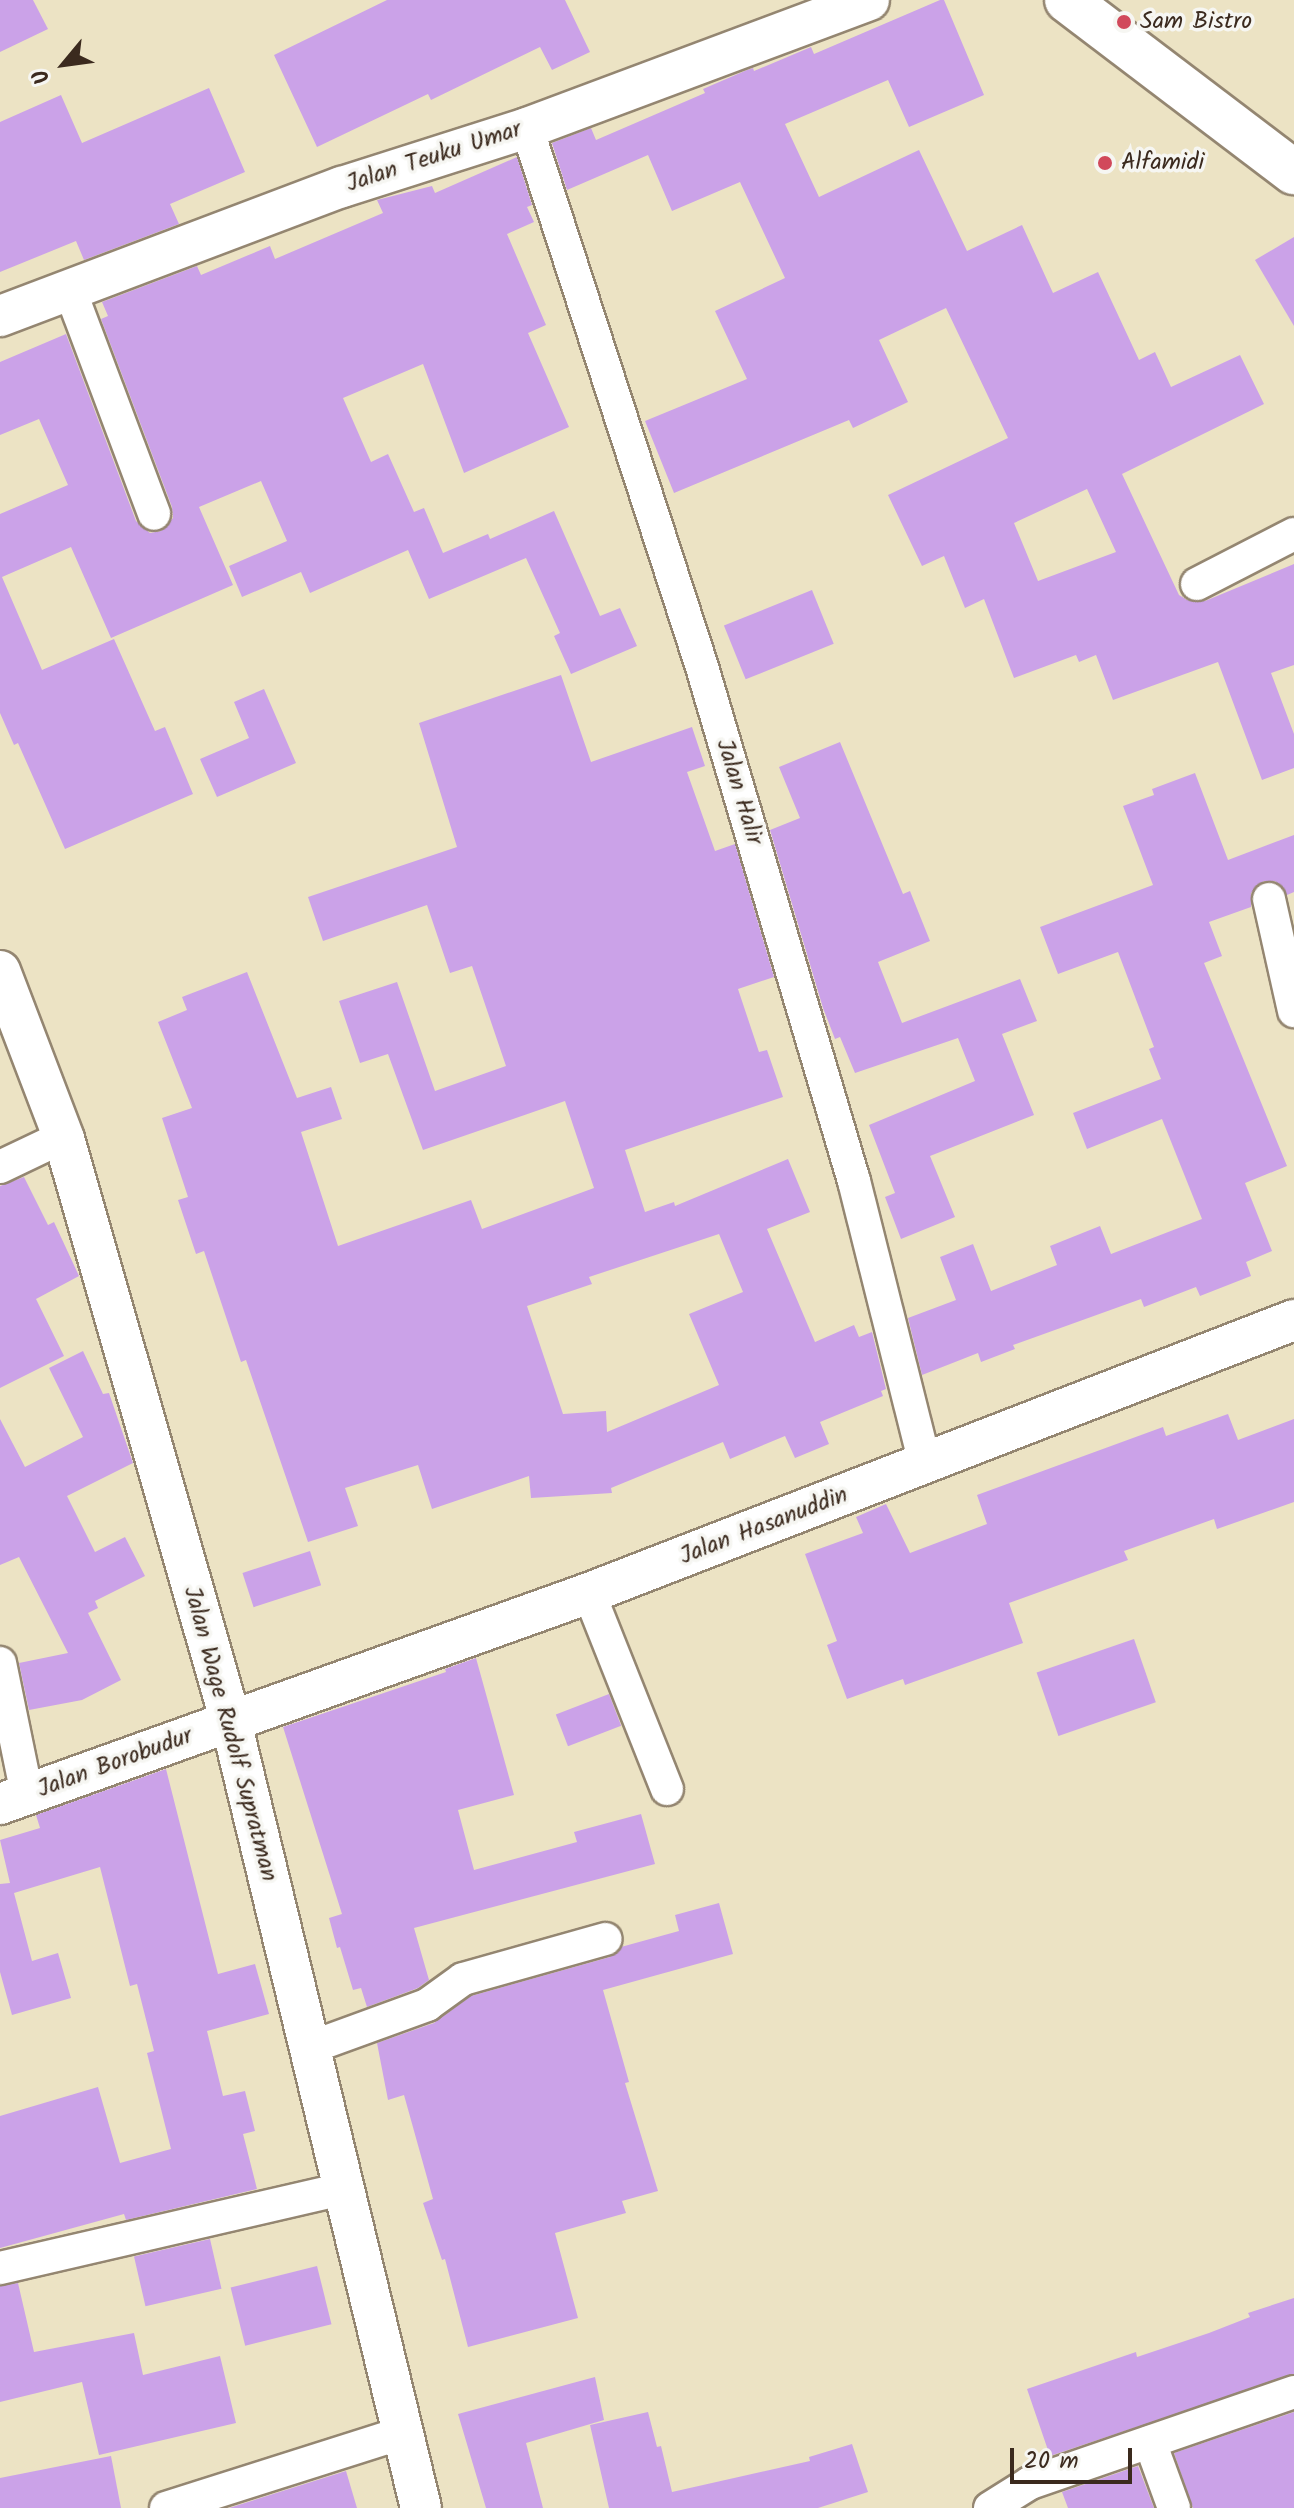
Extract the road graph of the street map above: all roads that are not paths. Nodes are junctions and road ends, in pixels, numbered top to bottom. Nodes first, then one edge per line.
1 (869, 0) edge
2 (1067, 0) edge
3 (527, 128) junction
4 (1294, 172) edge
5 (70, 290) junction
6 (0, 316) edge
7 (154, 514) dead end
8 (1294, 534) edge
9 (1197, 584) dead end
10 (1269, 899) dead end
11 (0, 971) edge
12 (1294, 1011) edge
13 (63, 1137) junction
14 (0, 1167) edge
15 (1294, 1320) edge
16 (925, 1464) junction
17 (589, 1593) junction
18 (0, 1663) edge
19 (231, 1722) junction
20 (667, 1789) dead end
21 (14, 1800) edge
22 (605, 1939) dead end
23 (309, 2048) junction
24 (343, 2189) junction
25 (0, 2268) edge
26 (1294, 2392) edge
27 (403, 2433) junction
28 (1150, 2442) junction
29 (166, 2508) edge
30 (421, 2508) edge
31 (990, 2508) edge
32 (1174, 2508) edge

1 - 3 street, Jalan Teuku Umar
2 - 4 main road
3 - 5 street, Jalan Teuku Umar
3 - 16 street, Jalan Halir
5 - 6 street, Jalan Teuku Umar
5 - 7 street
8 - 9 street
10 - 12 street
11 - 13 street, Jalan Wage Rudolf Supratman
13 - 14 street
13 - 19 street, Jalan Wage Rudolf Supratman
15 - 16 street, Jalan Hasanuddin
16 - 17 street, Jalan Hasanuddin
17 - 19 street, Jalan Hasanuddin
17 - 20 street
18 - 21 street
19 - 21 street, Jalan Borobudur
19 - 23 street, Jalan Wage Rudolf Supratman
22 - 23 street
23 - 24 street, Jalan Wage Rudolf Supratman
24 - 25 street
24 - 27 street, Jalan Wage Rudolf Supratman
26 - 28 street
27 - 29 street
27 - 30 street, Jalan Wage Rudolf Supratman
28 - 31 street
28 - 32 street

